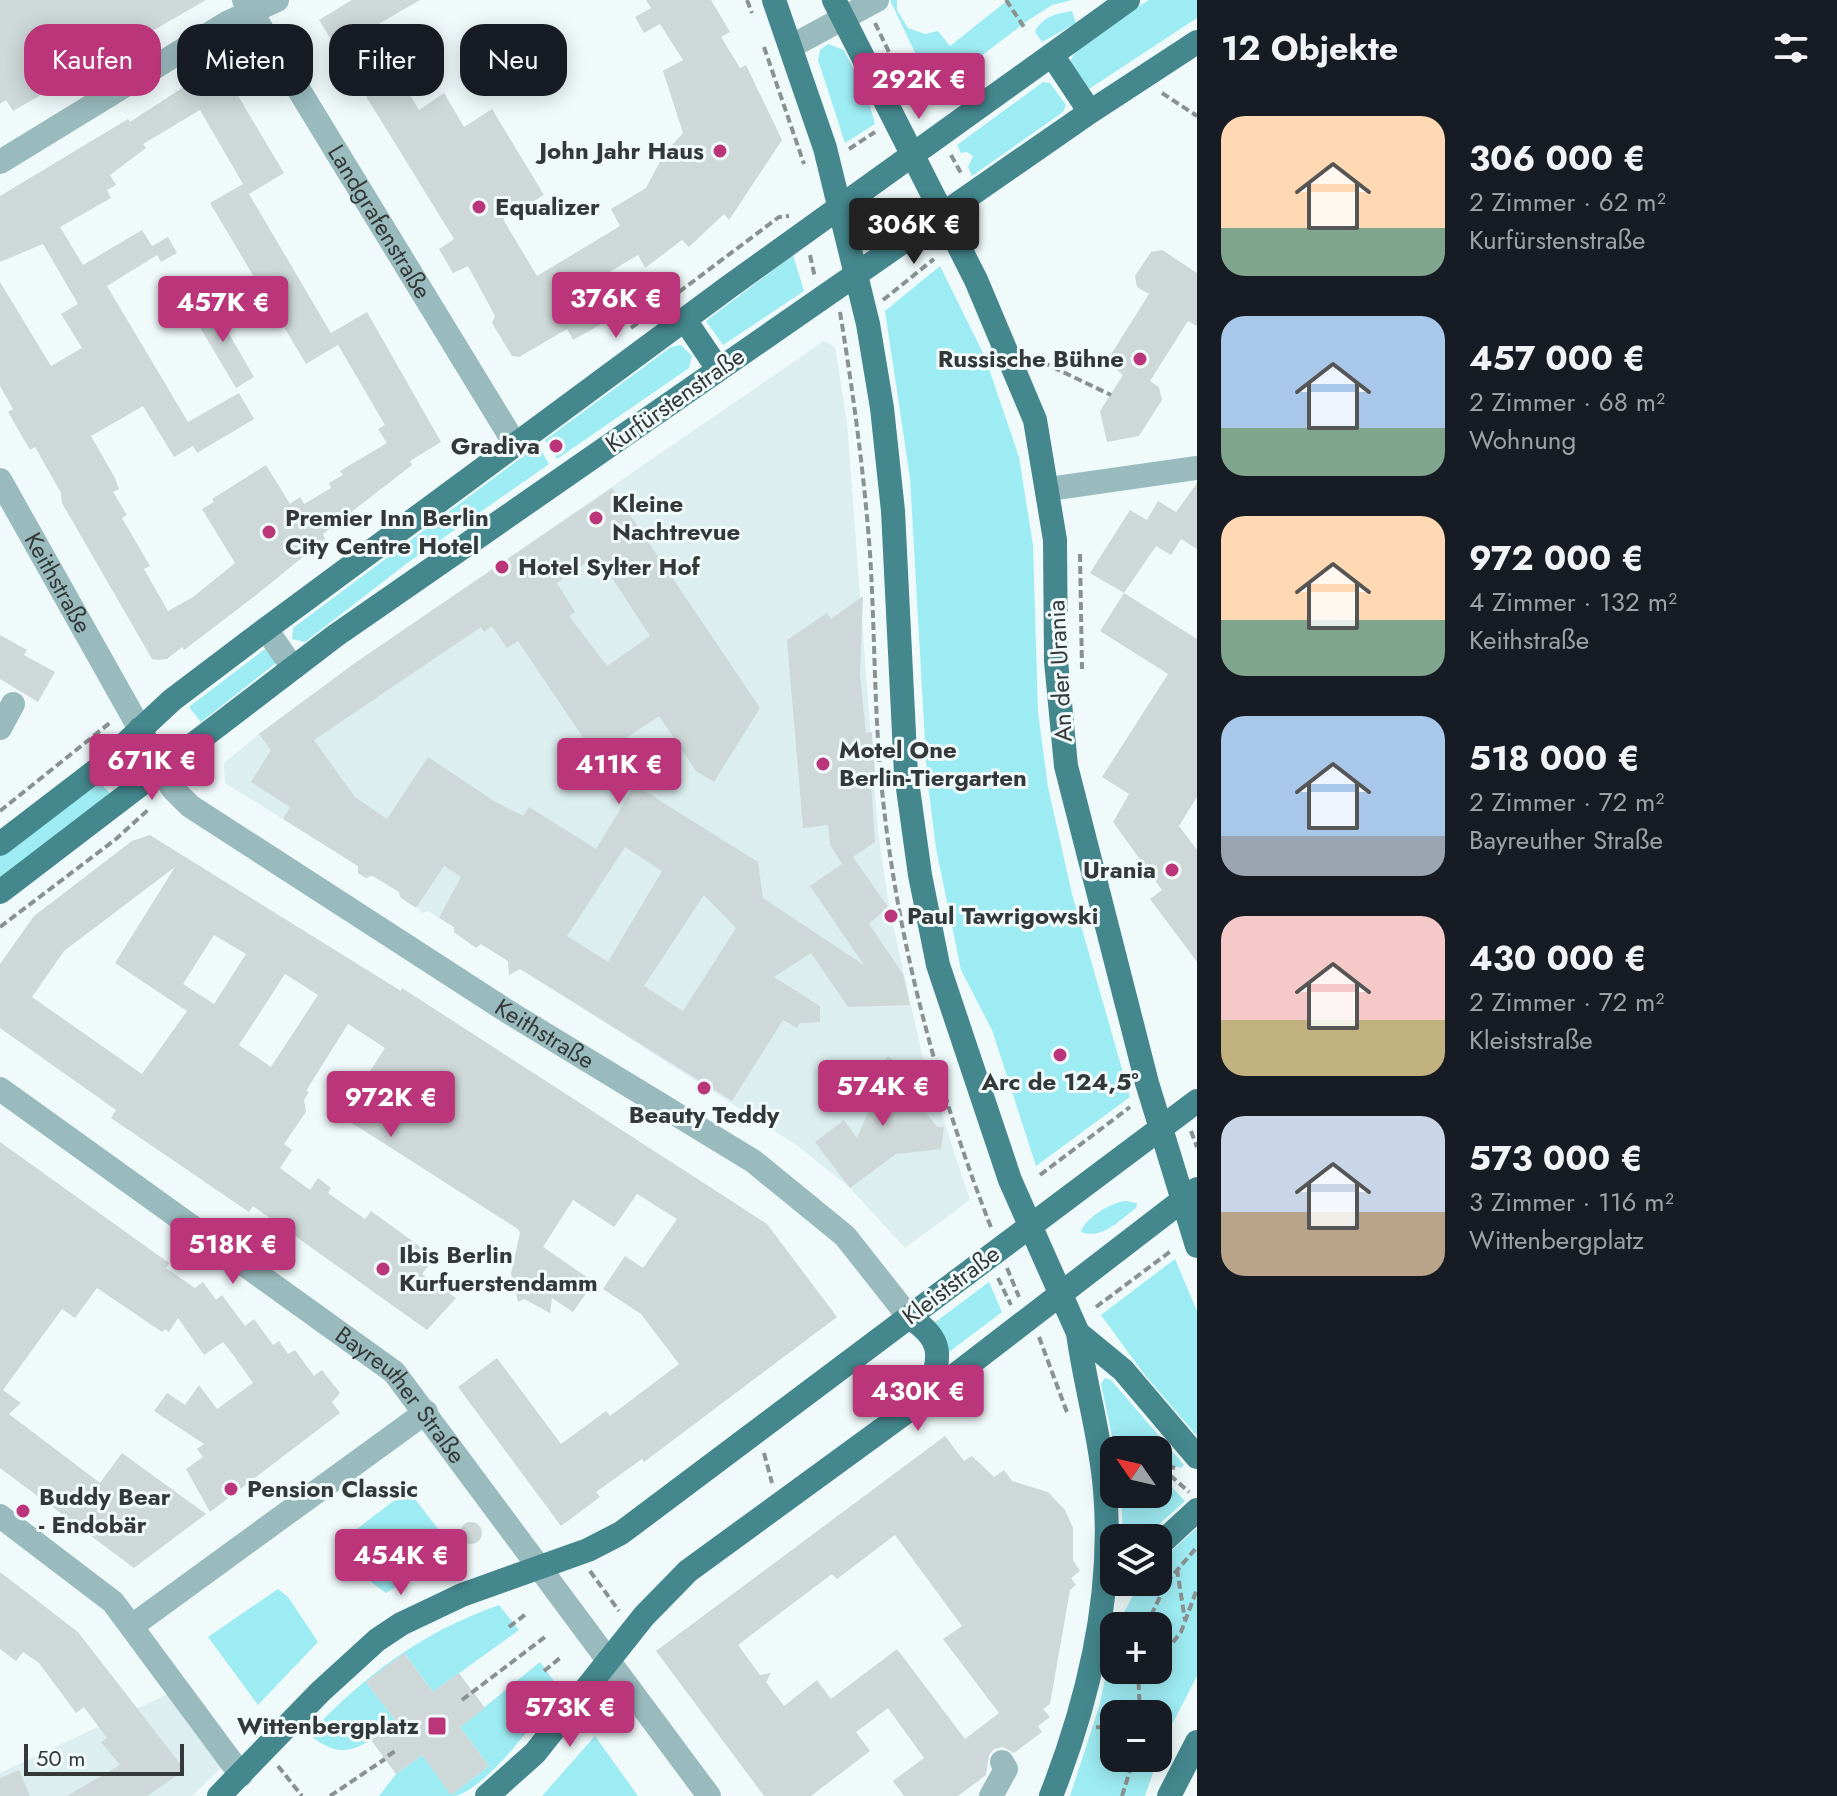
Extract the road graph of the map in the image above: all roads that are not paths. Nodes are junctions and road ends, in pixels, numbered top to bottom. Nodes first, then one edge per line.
1 (277, 0) edge
2 (774, 0) edge
3 (1128, 0) edge
4 (872, 3) edge
5 (247, 6) edge
6 (839, 10) edge
7 (1197, 42) edge
8 (792, 46) junction
9 (1052, 55) junction
10 (1090, 112) junction
11 (913, 154) junction
12 (0, 162) edge
13 (840, 207) junction
14 (944, 216) junction
15 (857, 276) junction
16 (685, 320) junction
17 (718, 369) junction
18 (515, 444) junction
19 (1197, 468) edge
20 (0, 480) edge
21 (1049, 489) junction
22 (266, 629) junction
23 (293, 668) junction
24 (13, 704) dead end
25 (0, 728) edge
26 (140, 729) junction
27 (161, 770) junction
28 (0, 844) edge
29 (0, 892) edge
30 (0, 1089) edge
31 (1197, 1101) edge
32 (1160, 1128) junction
33 (1189, 1195) edge
34 (1029, 1226) junction
35 (1197, 1246) edge
36 (1059, 1294) junction
37 (909, 1317) junction
38 (1078, 1333) junction
39 (928, 1396) junction
40 (426, 1412) junction
41 (1197, 1457) edge
42 (1194, 1502) edge
43 (0, 1516) edge
44 (1172, 1529) edge
45 (543, 1569) junction
46 (1111, 1596) edge
47 (1102, 1606) junction
48 (132, 1626) junction
49 (608, 1660) junction
50 (1197, 1742) edge
51 (1002, 1762) dead end
52 (241, 1775) junction
53 (219, 1796) edge
54 (487, 1796) edge
55 (709, 1796) edge
56 (991, 1796) edge
57 (1051, 1796) edge
58 (1169, 1796) edge

1 - 5 street
2 - 8 main road
3 - 9 main road
4 - 6 street
5 - 12 street
5 - 18 street, Landgrafenstraße
6 - 8 street
6 - 11 main road, An der Urania
7 - 10 main road, Kurfürstenstraße
8 - 13 main road
9 - 10 main road
9 - 11 main road
10 - 14 main road, Kurfürstenstraße
11 - 13 main road
11 - 14 main road, An der Urania
13 - 15 main road
13 - 16 main road
14 - 15 main road, Kurfürstenstraße
14 - 21 main road, An der Urania
15 - 17 main road, Kurfürstenstraße
15 - 34 main road
16 - 17 main road
16 - 18 main road
17 - 23 main road, Kurfürstenstraße
18 - 22 main road
19 - 21 street
20 - 26 street, Keithstraße
21 - 32 main road, An der Urania
22 - 23 street
22 - 26 main road
23 - 27 main road, Kurfürstenstraße
24 - 25 street
26 - 27 main road
26 - 28 main road
27 - 29 main road, Kurfürstenstraße
27 - 37 street, Keithstraße
30 - 40 street, Bayreuther Straße
31 - 32 main road, Kleiststraße
32 - 33 main road, An der Urania
32 - 34 main road, Kleiststraße
33 - 35 main road, An der Urania
33 - 36 main road
34 - 36 main road
34 - 37 main road, Kleiststraße
36 - 38 main road
36 - 39 main road
37 - 39 main road
37 - 45 main road, Kleiststraße
38 - 41 main road
38 - 47 main road
39 - 49 main road
40 - 45 street, Bayreuther Straße
40 - 48 street
42 - 44 main road
43 - 48 street
45 - 49 street, Bayreuther Straße
45 - 52 main road
46 - 47 main road
47 - 57 main road
48 - 52 street
49 - 54 main road
49 - 55 street, Bayreuther Straße
50 - 58 main road
51 - 56 street
52 - 53 main road

